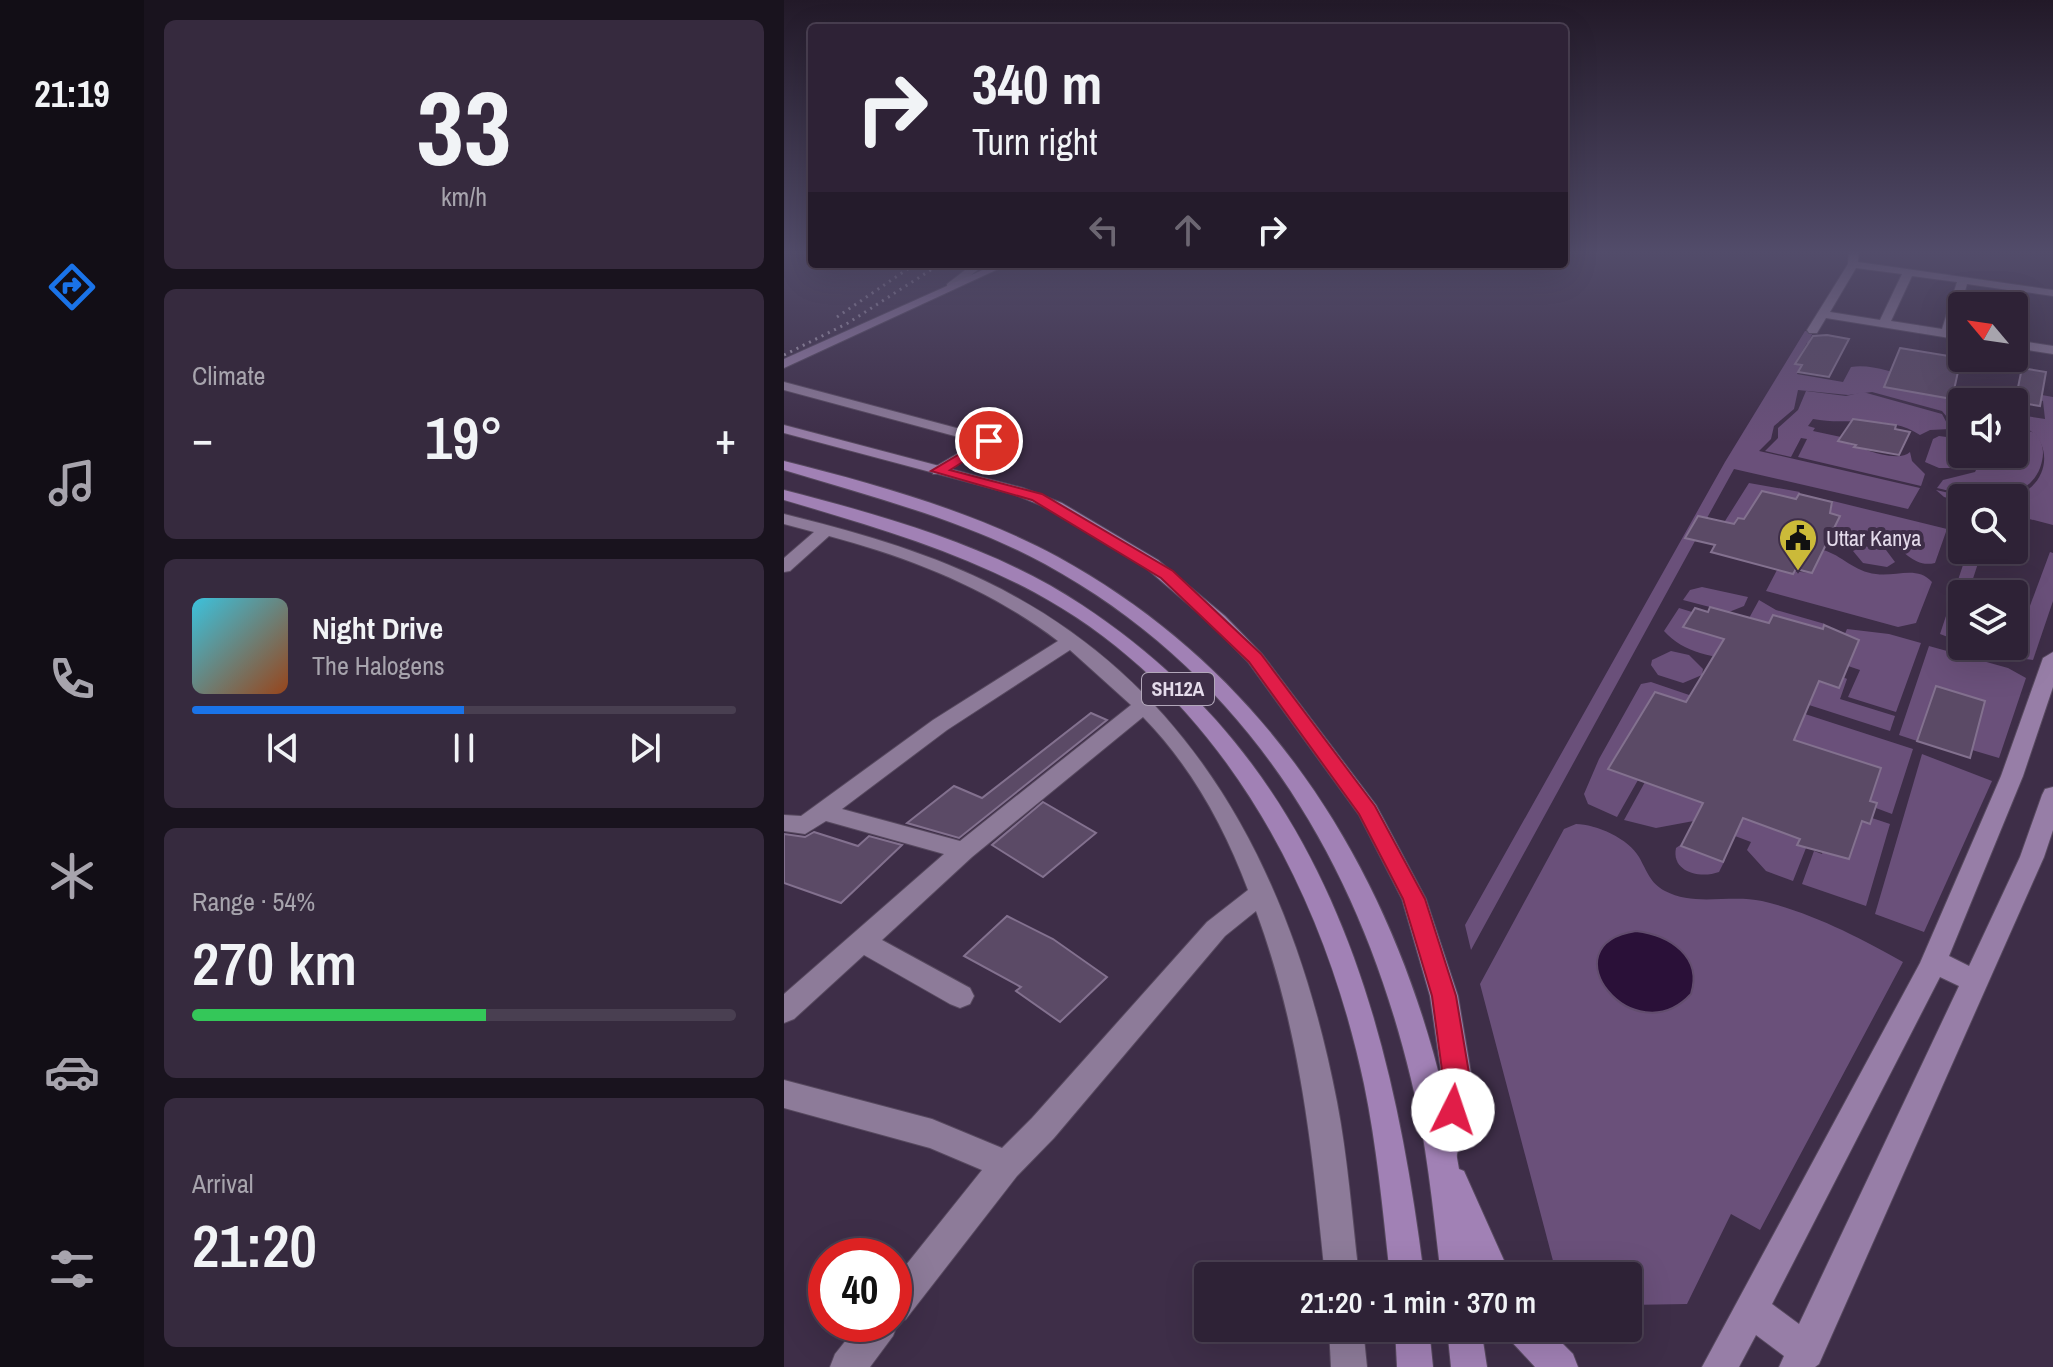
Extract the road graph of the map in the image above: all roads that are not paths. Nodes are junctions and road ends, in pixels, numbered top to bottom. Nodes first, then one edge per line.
1 (891, 314) edge
2 (1822, 314) joint
3 (1889, 314) edge
4 (1953, 314) edge
5 (1884, 324) junction
6 (1813, 330) dead end
7 (1947, 334) joint
8 (2028, 346) edge
9 (2053, 350) edge
10 (784, 364) edge
11 (784, 386) edge
12 (784, 429) edge
13 (784, 465) edge
14 (938, 471) junction
15 (784, 495) edge
16 (784, 519) edge
17 (826, 530) junction
18 (784, 567) edge
19 (1070, 642) junction
20 (2053, 658) edge
21 (1142, 707) junction
22 (2053, 795) edge
23 (822, 812) junction
24 (784, 823) edge
25 (964, 851) junction
26 (1262, 893) junction
27 (863, 942) junction
28 (1934, 961) junction
29 (1976, 982) junction
30 (960, 996) dead end
31 (784, 1011) edge
32 (788, 1102) edge
33 (1443, 1160) junction
34 (1006, 1165) junction
35 (1340, 1262) edge
36 (1405, 1262) edge
37 (1456, 1262) edge
38 (1488, 1262) edge
39 (912, 1284) edge
40 (1752, 1311) junction
41 (867, 1342) edge
42 (1347, 1342) edge
43 (1413, 1342) edge
44 (1466, 1342) edge
45 (1536, 1342) edge
46 (1802, 1359) edge
47 (848, 1367) edge
48 (1349, 1367) edge
49 (1415, 1367) edge
50 (1469, 1367) edge
51 (1560, 1367) edge
52 (1720, 1367) edge

1 - 10 street
2 - 5 street
2 - 6 street
3 - 5 street
4 - 7 street
5 - 7 street
8 - 9 street
11 - 14 street
12 - 14 street
13 - 33 main road, SH12A
14 - 33 street
15 - 36 main road, SH12A
16 - 17 street
17 - 18 street
17 - 19 street
19 - 21 street
19 - 23 street
20 - 28 street
21 - 25 street
21 - 26 street
22 - 29 street
23 - 24 street
23 - 25 street
25 - 27 street
26 - 34 street
26 - 35 street
27 - 30 street
27 - 31 street
28 - 29 street
28 - 40 street
29 - 46 street
32 - 34 street
33 - 37 main road, SH12A
33 - 38 main road
34 - 39 street
40 - 46 street
40 - 52 street
41 - 47 street
42 - 48 street
43 - 49 main road
44 - 50 main road
45 - 51 main road

